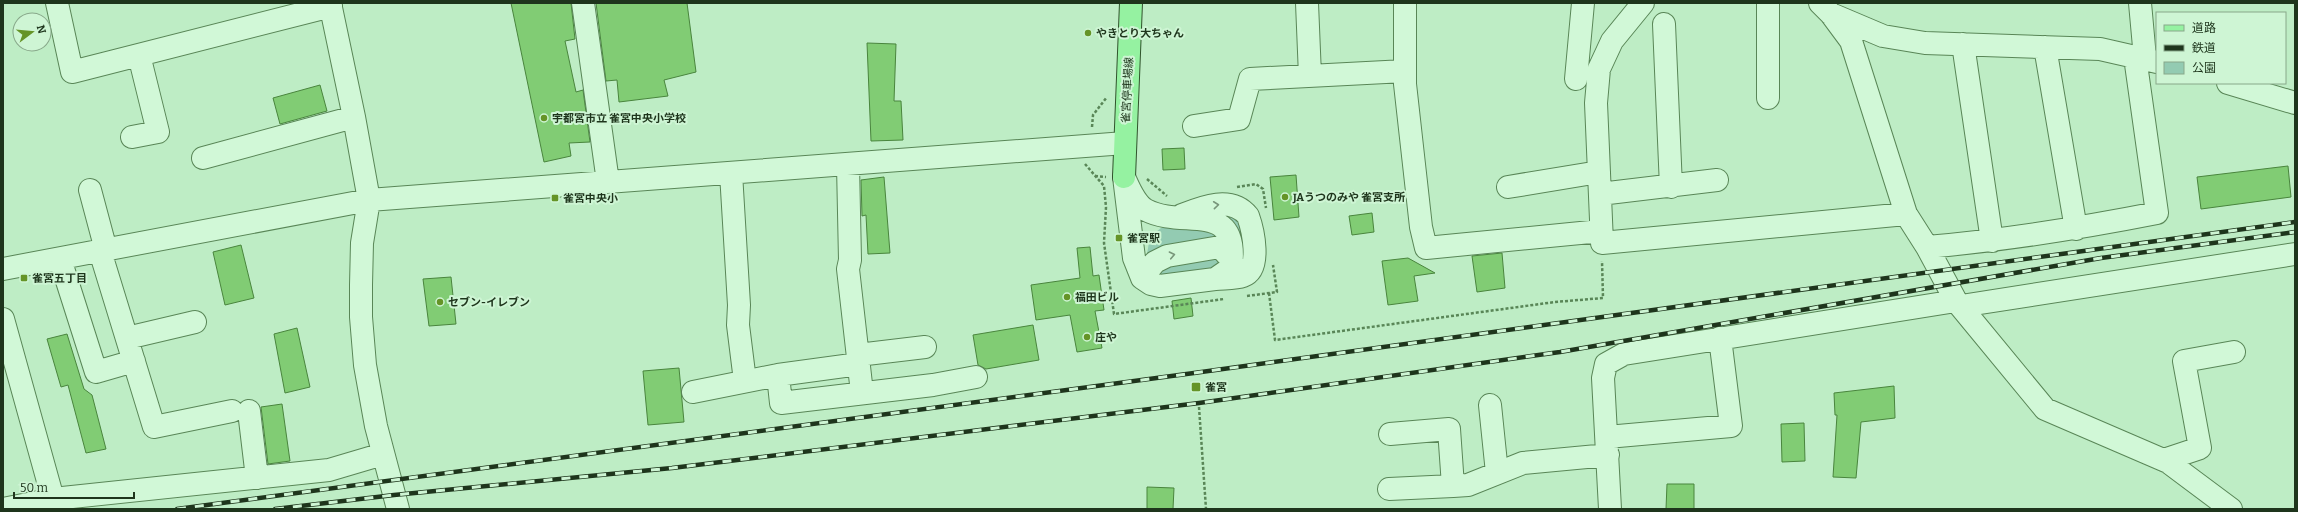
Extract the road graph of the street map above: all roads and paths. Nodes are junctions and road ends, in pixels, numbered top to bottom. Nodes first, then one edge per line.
1 (57, 3) edge
2 (583, 3) edge
3 (1131, 3) edge
4 (1307, 3) edge
5 (1405, 3) edge
6 (1584, 3) edge
7 (1643, 3) edge
8 (1768, 3) edge
9 (2140, 3) edge
10 (330, 5) edge
11 (1826, 8) edge
12 (1664, 24) dead end
13 (1963, 44) junction
14 (2045, 47) junction
15 (139, 55) junction
16 (2146, 59) edge
17 (1405, 71) junction
18 (1310, 76) junction
19 (1576, 79) dead end
20 (2231, 84) edge
21 (1108, 92) dead end
22 (1768, 98) dead end
23 (2295, 103) edge
24 (354, 118) junction
25 (1194, 126) dead end
26 (132, 138) dead end
27 (1125, 143) junction
28 (1092, 146) junction
29 (203, 158) dead end
30 (848, 165) junction
31 (1091, 172) dead end
32 (1599, 172) junction
33 (731, 173) junction
34 (1095, 176) dead end
35 (1124, 177) junction
36 (1717, 180) dead end
37 (608, 182) junction
38 (1256, 184) dead end
39 (1508, 187) dead end
40 (1671, 187) junction
41 (1234, 188) dead end
42 (90, 190) dead end
43 (1600, 194) junction
44 (369, 200) junction
45 (1169, 210) junction
46 (1906, 214) junction
47 (2076, 229) junction
48 (1602, 237) junction
49 (1992, 241) junction
50 (1927, 247) junction
51 (103, 251) junction
52 (2295, 254) edge
53 (60, 259) junction
54 (1232, 260) junction
55 (1138, 268) junction
56 (3, 269) edge
57 (1215, 280) junction
58 (1269, 293) dead end
59 (1959, 304) junction
60 (3, 319) edge
61 (194, 322) dead end
62 (127, 338) junction
63 (1720, 338) junction
64 (925, 347) dead end
65 (2234, 352) dead end
66 (858, 359) junction
67 (134, 361) junction
68 (778, 375) junction
69 (976, 377) dead end
70 (744, 381) junction
71 (693, 392) dead end
72 (862, 393) junction
73 (1490, 405) dead end
74 (1199, 407) dead end
75 (1390, 434) dead end
76 (1608, 446) junction
77 (383, 454) junction
78 (2164, 460) junction
79 (1497, 473) junction
80 (257, 478) junction
81 (1453, 486) junction
82 (1389, 489) dead end
83 (53, 499) junction
84 (3, 509) edge
85 (398, 509) edge
86 (1206, 509) edge
87 (1610, 509) edge
88 (2231, 509) edge

1 - 15 street
2 - 37 street
3 - 27 main road, 雀宮停車場線
4 - 18 street
5 - 17 street
6 - 19 street
7 - 32 street
8 - 22 street
9 - 16 street
10 - 15 street
10 - 24 street
11 - 13 street
11 - 46 street
12 - 40 street
13 - 14 street
13 - 49 street
14 - 16 street
14 - 47 street
15 - 26 street
16 - 47 street
17 - 18 street
17 - 48 street
18 - 25 street
20 - 23 street
21 - 28 path
24 - 29 street
24 - 44 street
27 - 28 street
27 - 35 main road, 雀宮停車場線
28 - 30 street
28 - 31 path
30 - 33 street
30 - 66 street
32 - 39 street
32 - 43 street
33 - 37 street
33 - 70 street
34 - 35 path
35 - 45 path
35 - 45 street
35 - 55 street
36 - 40 street
37 - 44 street
38 - 41 path
40 - 43 street
42 - 51 street
43 - 48 street
44 - 51 street
44 - 77 street
45 - 54 street
45 - 55 street
45 -> 57 street
46 - 48 street
46 - 50 street
47 - 49 street
48 - 58 path
49 - 50 street
50 - 59 street
51 - 53 street
51 - 62 street
52 - 59 street
53 - 56 street
53 - 67 street
55 -> 54 street
54 - 57 street
55 - 57 street
59 - 63 street
59 - 78 street
60 - 83 street
61 - 62 street
62 - 67 street
63 - 76 street
63 - 76 street
64 - 66 street
65 - 78 street
66 - 68 street
66 - 72 street
67 - 80 street
68 - 70 street
68 - 72 street
69 - 72 street
70 - 71 street
73 - 79 street
74 - 86 path
75 - 81 street
76 - 79 street
76 - 87 street
77 - 80 street
77 - 85 street
78 - 88 street
79 - 81 street
80 - 83 street
81 - 82 street
83 - 84 street

